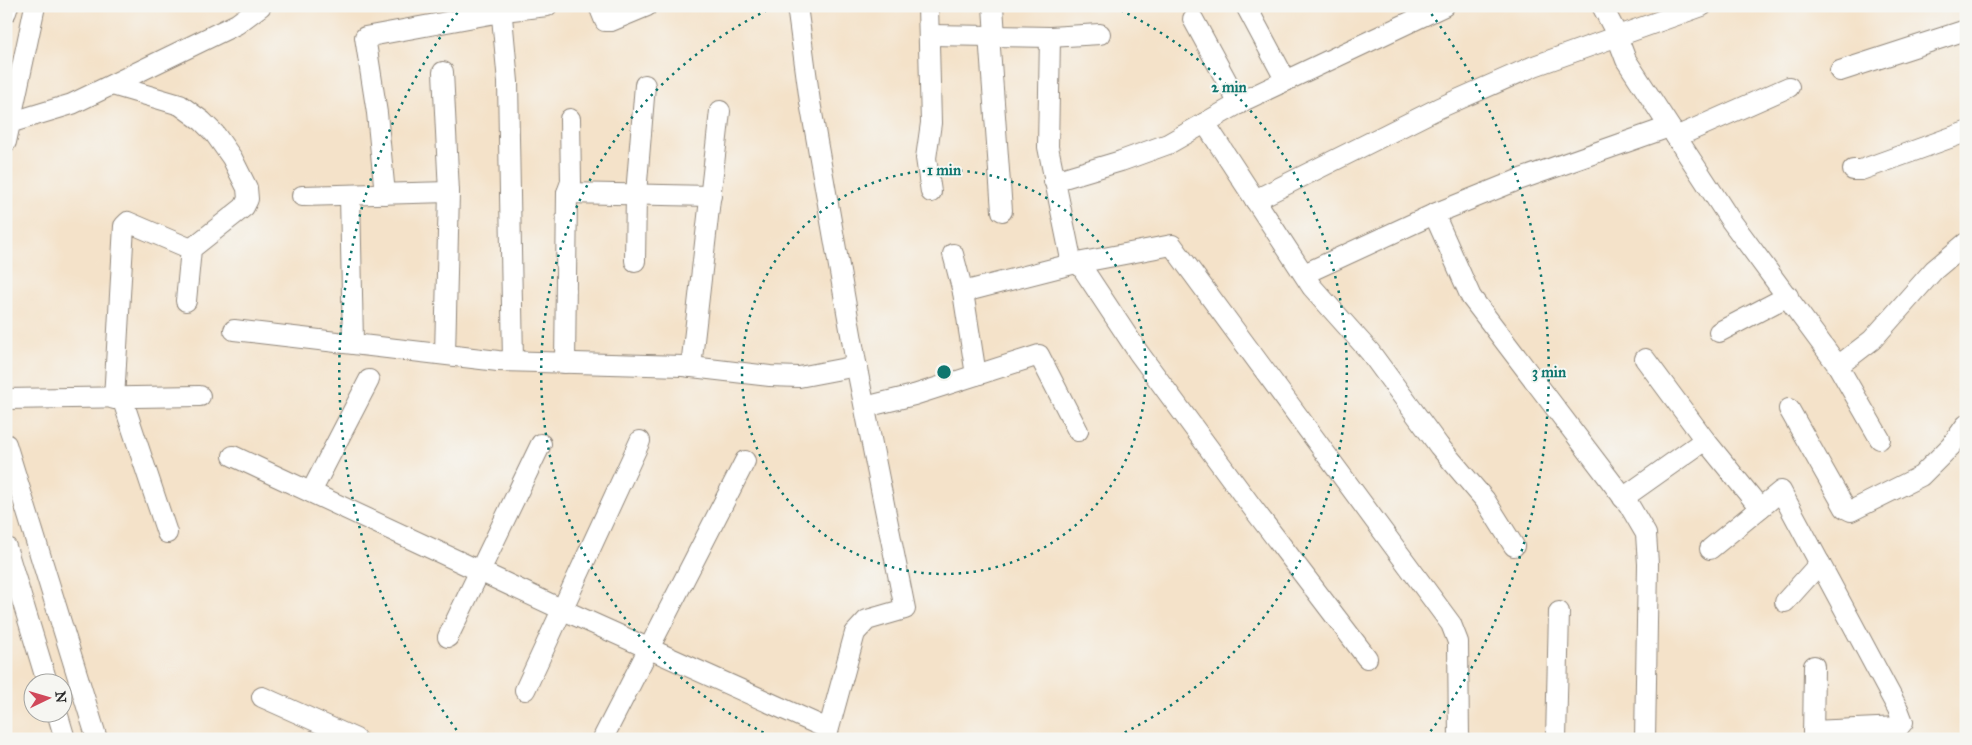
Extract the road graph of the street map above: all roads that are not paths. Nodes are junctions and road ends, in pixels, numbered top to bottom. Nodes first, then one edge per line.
1 (8, 6) edge
2 (35, 6) edge
3 (261, 6) edge
4 (547, 6) edge
5 (598, 6) edge
6 (647, 6) edge
7 (797, 6) edge
8 (928, 6) edge
9 (993, 6) edge
10 (1246, 6) edge
11 (1444, 6) edge
12 (1602, 6) edge
13 (1702, 6) edge
14 (501, 9) edge
15 (1420, 11) edge
16 (6, 12) edge
17 (1193, 19) dead end
18 (1966, 30) edge
19 (1100, 34) dead end
20 (929, 35) junction
21 (992, 35) junction
22 (1050, 37) junction
23 (1618, 38) junction
24 (1840, 71) dead end
25 (443, 72) dead end
26 (1286, 81) junction
27 (112, 85) junction
28 (645, 85) dead end
29 (1789, 87) dead end
30 (1239, 104) junction
31 (720, 111) dead end
32 (570, 118) dead end
33 (1206, 123) junction
34 (7, 130) edge
35 (1673, 132) junction
36 (1966, 132) edge
37 (1853, 170) dead end
38 (1054, 181) junction
39 (449, 192) junction
40 (930, 192) dead end
41 (566, 193) junction
42 (385, 194) junction
43 (636, 194) junction
44 (350, 195) junction
45 (302, 196) dead end
46 (710, 196) junction
47 (1255, 200) junction
48 (1002, 211) dead end
49 (1434, 214) junction
50 (1966, 243) edge
51 (191, 250) junction
52 (953, 254) dead end
53 (635, 262) dead end
54 (1076, 264) junction
55 (1304, 274) junction
56 (963, 292) junction
57 (1788, 296) junction
58 (186, 301) dead end
59 (234, 330) dead end
60 (1720, 332) dead end
61 (353, 343) junction
62 (445, 354) junction
63 (1645, 359) dead end
64 (513, 361) junction
65 (565, 363) junction
66 (857, 366) junction
67 (1838, 366) junction
68 (691, 367) junction
69 (976, 375) junction
70 (369, 380) dead end
71 (200, 396) dead end
72 (118, 398) junction
73 (6, 399) edge
74 (865, 407) junction
75 (1789, 409) dead end
76 (1966, 425) edge
77 (1078, 430) dead end
78 (1880, 439) dead end
79 (1705, 440) junction
80 (640, 441) dead end
81 (6, 444) edge
82 (541, 444) dead end
83 (233, 456) dead end
84 (745, 461) dead end
85 (311, 492) junction
86 (1623, 498) junction
87 (1760, 508) junction
88 (167, 533) dead end
89 (1514, 546) dead end
90 (6, 547) edge
91 (1710, 549) dead end
92 (1820, 563) junction
93 (480, 571) junction
94 (1785, 602) dead end
95 (561, 609) junction
96 (1559, 612) dead end
97 (448, 637) dead end
98 (649, 648) junction
99 (1366, 658) dead end
100 (1814, 666) dead end
101 (44, 672) edge
102 (525, 690) dead end
103 (262, 697) dead end
104 (59, 722) edge
105 (827, 734) edge
106 (1813, 735) edge
107 (604, 736) dead end
108 (65, 739) edge
109 (97, 739) edge
110 (356, 739) edge
111 (1459, 739) edge
112 (1556, 739) edge
113 (1645, 739) edge

1 - 16 street
2 - 34 street
3 - 27 street
4 - 14 street
5 - 6 street
7 - 66 street
8 - 20 street
9 - 21 street
10 - 26 street
11 - 15 street
12 - 23 street
13 - 23 street
14 - 42 street
14 - 64 street
15 - 26 street
17 - 30 street
18 - 24 street
19 - 22 street
20 - 21 street
20 - 40 street
21 - 22 street
21 - 48 street
22 - 38 street
23 - 35 street
23 - 47 street
25 - 39 street
26 - 30 street
27 - 34 street
27 - 51 street
28 - 43 street
29 - 35 street
30 - 33 street
31 - 46 street
32 - 41 street
33 - 38 street
33 - 47 street
35 - 49 street
35 - 57 street
36 - 37 street
38 - 54 street
39 - 42 street
39 - 62 street
41 - 43 street
41 - 65 street
42 - 44 street
43 - 46 street
43 - 53 street
44 - 45 street
44 - 61 street
46 - 68 street
47 - 55 street
49 - 55 street
49 - 86 street
50 - 67 street
51 - 58 street
51 - 72 street
52 - 56 street
54 - 56 street
54 - 99 street
54 - 111 street
55 - 89 street
56 - 69 street
57 - 60 street
57 - 67 street
59 - 61 street
61 - 62 street
62 - 64 street
63 - 79 street
64 - 65 street
65 - 68 street
66 - 68 street
66 - 74 street
67 - 78 street
69 - 74 street
69 - 77 street
70 - 85 street
71 - 72 street
72 - 73 street
72 - 88 street
74 - 105 street
75 - 76 street
79 - 86 street
79 - 87 street
80 - 95 street
81 - 109 street
82 - 93 street
83 - 85 street
84 - 98 street
85 - 93 street
86 - 113 street
87 - 91 street
87 - 92 street
90 - 101 street
92 - 94 street
92 - 106 street
93 - 95 street
93 - 97 street
95 - 98 street
95 - 102 street
96 - 112 street
98 - 105 street
98 - 107 street
100 - 106 street
103 - 110 street
104 - 108 street

